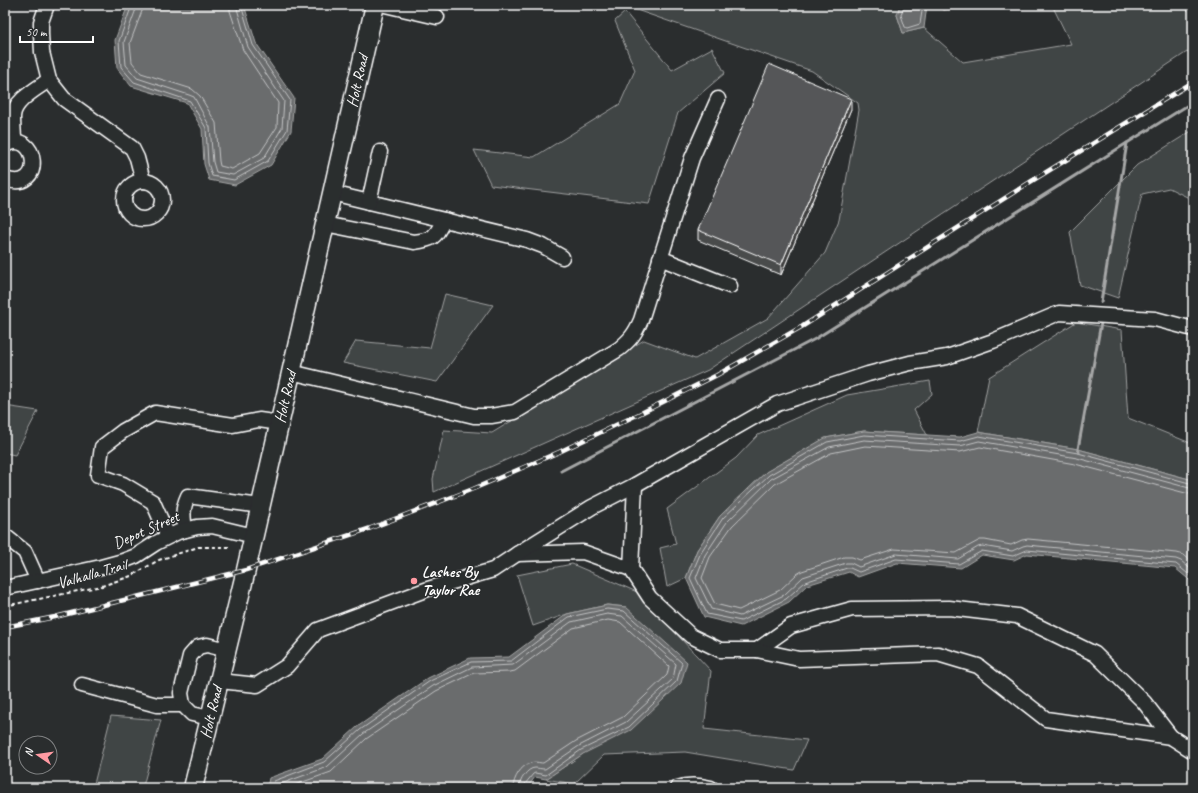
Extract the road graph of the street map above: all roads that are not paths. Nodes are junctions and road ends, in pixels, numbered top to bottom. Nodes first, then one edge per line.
1 (47, 5) edge
2 (375, 5) edge
3 (385, 5) edge
4 (437, 17) dead end
5 (49, 80) junction
6 (718, 99) dead end
7 (9, 143) edge
8 (380, 152) dead end
9 (5, 179) edge
10 (143, 181) dead end
11 (332, 194) junction
12 (369, 202) junction
13 (444, 220) junction
14 (325, 224) junction
15 (562, 257) dead end
16 (660, 258) junction
17 (730, 286) dead end
18 (1193, 329) edge
19 (291, 372) junction
20 (280, 423) junction
21 (635, 485) junction
22 (261, 506) junction
23 (186, 530) junction
24 (5, 536) edge
25 (168, 536) junction
26 (254, 536) junction
27 (517, 554) junction
28 (631, 569) junction
29 (38, 581) junction
30 (5, 588) edge
31 (227, 650) junction
32 (757, 650) junction
33 (220, 681) junction
34 (82, 685) dead end
35 (183, 705) junction
36 (210, 718) junction
37 (1171, 737) junction
38 (1193, 751) edge
39 (193, 788) edge
40 (677, 788) edge
41 (711, 788) edge

1 - 5 street
2 - 11 main road, Holt Road
3 - 4 street
5 - 7 street
5 - 10 street
6 - 16 street
7 - 9 street
8 - 12 street
11 - 12 street
11 - 14 main road, Holt Road
12 - 13 street
13 - 14 street
13 - 15 street
14 - 19 main road, Holt Road
16 - 17 street
16 - 19 street
18 - 21 street
19 - 20 main road, Holt Road
20 - 22 main road, Holt Road
20 - 25 street
21 - 27 street
21 - 28 street
22 - 23 street
22 - 26 main road, Holt Road
23 - 25 street, Depot Street
23 - 26 street, Depot Street
24 - 29 street
25 - 29 street, Depot Street
26 - 31 main road, Holt Road
27 - 28 street
27 - 33 street
28 - 32 street
29 - 30 street, Depot Street
31 - 33 main road, Holt Road
31 - 35 street
32 - 37 street
32 - 37 street
33 - 36 main road, Holt Road
34 - 35 street
35 - 36 street
36 - 39 main road, Holt Road
37 - 38 street
40 - 41 street

